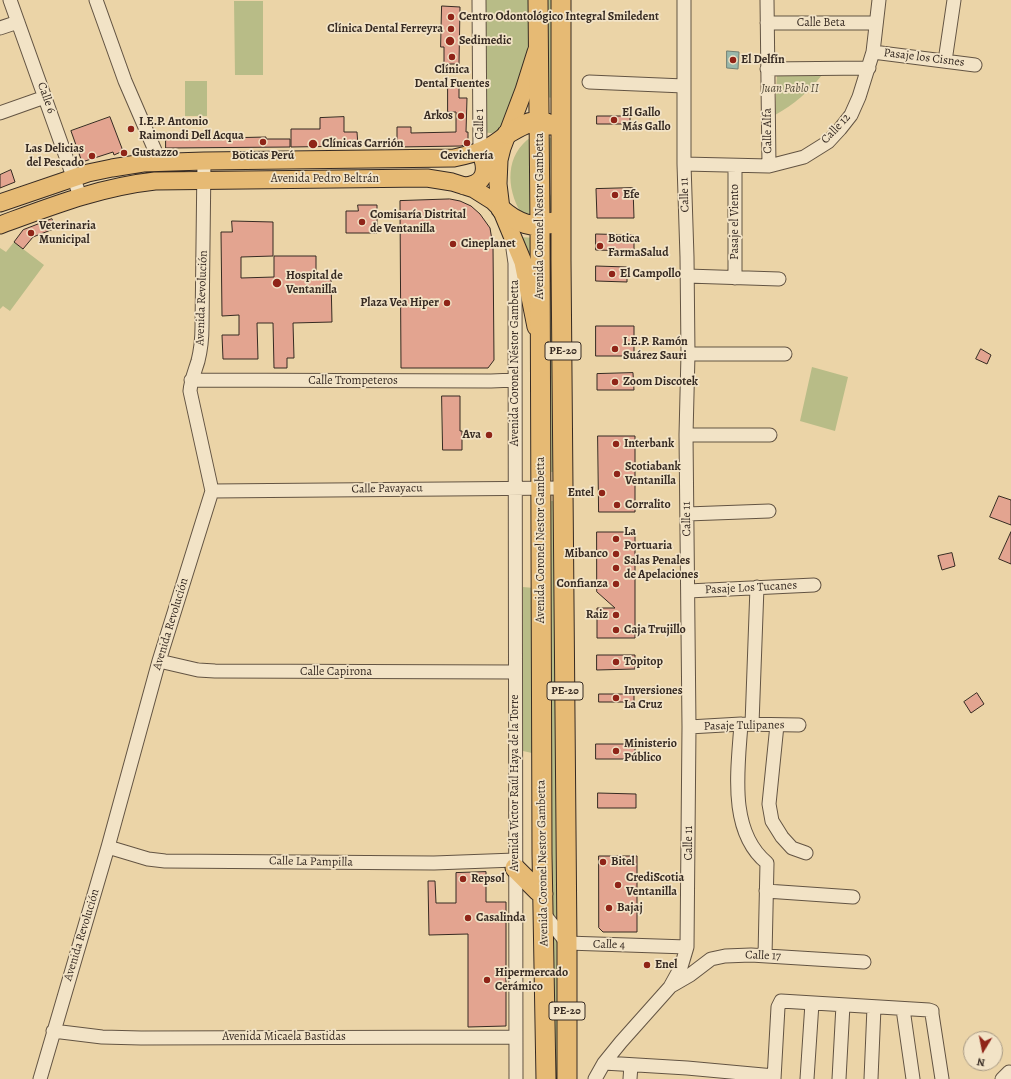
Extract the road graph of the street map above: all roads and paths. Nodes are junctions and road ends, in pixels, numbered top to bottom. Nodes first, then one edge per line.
1 (10, 0) edge
2 (96, 0) edge
3 (480, 0) edge
4 (538, 0) edge
5 (561, 0) edge
6 (684, 0) edge
7 (767, 0) edge
8 (878, 0) edge
9 (954, 0) edge
10 (18, 22) junction
11 (767, 23) junction
12 (876, 23) junction
13 (0, 28) edge
14 (538, 42) junction
15 (874, 52) junction
16 (945, 61) junction
17 (975, 65) dead end
18 (869, 68) junction
19 (767, 70) junction
20 (589, 82) dead end
21 (684, 86) junction
22 (45, 97) junction
23 (0, 113) edge
24 (539, 120) junction
25 (508, 134) junction
26 (480, 152) junction
27 (204, 161) junction
28 (160, 162) junction
29 (684, 164) junction
30 (735, 166) junction
31 (769, 166) junction
32 (74, 177) junction
33 (204, 180) junction
34 (464, 186) junction
35 (80, 196) junction
36 (0, 203) edge
37 (561, 206) junction
38 (501, 209) junction
39 (0, 225) edge
40 (540, 226) junction
41 (512, 238) junction
42 (687, 276) junction
43 (735, 278) junction
44 (778, 279) dead end
45 (541, 351) junction
46 (688, 354) junction
47 (785, 354) dead end
48 (191, 380) junction
49 (515, 380) junction
50 (686, 435) junction
51 (770, 435) dead end
52 (515, 488) junction
53 (541, 488) junction
54 (563, 488) junction
55 (212, 491) junction
56 (769, 511) dead end
57 (686, 514) junction
58 (814, 585) dead end
59 (757, 588) junction
60 (688, 591) junction
61 (159, 661) junction
62 (515, 672) junction
63 (746, 724) junction
64 (777, 725) junction
65 (799, 725) dead end
66 (689, 727) junction
67 (108, 847) junction
68 (806, 853) dead end
69 (515, 864) junction
70 (766, 891) junction
71 (543, 894) junction
72 (853, 897) dead end
73 (544, 914) junction
74 (567, 944) junction
75 (688, 947) junction
76 (765, 956) junction
77 (864, 962) dead end
78 (670, 986) junction
79 (812, 1003) junction
80 (843, 1005) junction
81 (874, 1007) junction
82 (903, 1009) junction
83 (53, 1031) junction
84 (516, 1037) junction
85 (604, 1063) junction
86 (631, 1065) junction
87 (686, 1074) edge
88 (774, 1078) edge
89 (40, 1079) edge
90 (516, 1079) edge
91 (546, 1079) edge
92 (567, 1079) edge
93 (595, 1079) edge
94 (630, 1079) edge
95 (808, 1079) edge
96 (839, 1079) edge
97 (871, 1079) edge
98 (913, 1079) edge
99 (942, 1079) edge

1 - 10 street, Calle 6
2 - 28 street
3 - 26 street, Calle 1
4 - 14 highway, Avenida Coronel Nestor Gambetta / PE-20
5 - 37 highway, Avenida Coronel Nestor Gambetta / PE-20
6 - 21 street, Calle 11
7 - 11 street, Calle Alfa
8 - 12 street, Calle 12
9 - 16 street
10 - 13 street
10 - 22 street, Calle 6
11 - 12 street, Calle Beta
11 - 19 street, Calle Alfa
12 - 15 street, Calle 12
14 - 24 highway, Avenida Coronel Nestor Gambetta / PE-20
14 - 25 main road
15 - 16 street, Pasaje los Cisnes
15 - 18 street, Calle 12
16 - 17 street, Pasaje los Cisnes
18 - 19 street
18 - 31 street, Calle 12
19 - 31 street, Calle Alfa
20 - 21 street
21 - 29 street, Calle 11
22 - 23 street
22 - 32 street, Calle 6
24 - 25 highway
24 - 37 highway
24 - 40 highway, Avenida Coronel Nestor Gambetta / PE-20
25 - 26 main road, Avenida Pedro Beltrán
25 - 38 main road
26 - 27 main road, Avenida Pedro Beltrán
26 - 34 main road
27 - 28 main road, Avenida Pedro Beltrán
27 - 33 street, Avenida Revolución
28 - 32 main road, Avenida Pedro Beltrán
29 - 30 street, Calle 12
29 - 42 street, Calle 11
30 - 31 street, Calle 12
30 - 43 street, Pasaje el Viento
32 - 35 street, Calle 6
32 - 36 main road, Avenida Pedro Beltrán
33 - 34 main road, Avenida Pedro Beltrán
33 - 35 main road, Avenida Pedro Beltrán
33 - 48 street, Avenida Revolución
34 - 38 main road, Avenida Pedro Beltrán
35 - 39 main road, Avenida Pedro Beltrán
37 - 40 highway
37 - 54 highway, Avenida Coronel Nestor Gambetta / PE-20
38 - 40 highway
38 - 41 main road, Avenida Pedro Beltrán
40 - 45 highway, Avenida Coronel Nestor Gambetta / PE-20
41 - 45 main road, Avenida Pedro Beltrán
41 - 49 street, Avenida Coronel Néstor Gambetta
42 - 43 street
42 - 46 street, Calle 11
43 - 44 street
45 - 53 highway, Avenida Coronel Nestor Gambetta / PE-20
46 - 47 street
46 - 50 street, Calle 11
48 - 49 street, Calle Trompeteros
48 - 55 street, Avenida Revolución
49 - 52 street, Avenida Coronel Néstor Gambetta
50 - 51 street
50 - 57 street, Calle 11
52 - 53 street, Calle Pavayacu
52 - 55 street, Calle Pavayacu
52 - 62 street, Avenida Víctor Raúl Haya de la Torre
53 - 54 street, Calle Pavayacu
53 - 71 highway, Avenida Coronel Nestor Gambetta / PE-20
54 - 74 highway, Avenida Coronel Nestor Gambetta / PE-20
55 - 61 street, Avenida Revolución
56 - 57 street
57 - 60 street, Calle 11
58 - 59 street, Pasaje Los Tucanes
59 - 60 street, Pasaje Los Tucanes
59 - 63 street
60 - 66 street, Calle 11
61 - 62 street, Calle Capirona
61 - 67 street, Avenida Revolución
62 - 69 street, Avenida Víctor Raúl Haya de la Torre
63 - 64 street, Pasaje Tulipanes
63 - 66 street, Pasaje Tulipanes
63 - 70 street
64 - 65 street, Pasaje Tulipanes
64 - 68 street
66 - 75 street, Calle 11
67 - 69 street, Calle La Pampilla
67 - 83 street, Avenida Revolución
69 - 71 highway
69 - 84 street, Avenida Víctor Raúl Haya de la Torre
70 - 72 street
70 - 76 street
71 - 73 highway, Avenida Coronel Nestor Gambetta / PE-20
73 - 74 street
73 - 91 highway, Avenida Coronel Nestor Gambetta / PE-20
74 - 75 street, Calle 4
74 - 92 highway, Avenida Coronel Nestor Gambetta / PE-20
75 - 78 street, Calle 11
76 - 77 street, Calle 17
76 - 78 street, Calle 17
78 - 85 street, Calle 11
79 - 80 street
79 - 88 street
79 - 95 street
80 - 81 street
80 - 96 street
81 - 82 street
81 - 97 street
82 - 98 street
82 - 99 street
83 - 84 street, Avenida Micaela Bastidas
83 - 89 street, Avenida Revolución
84 - 90 street, Avenida Víctor Raúl Haya de la Torre
85 - 86 street
85 - 93 street, Calle 11
86 - 87 street
86 - 94 street
87 - 88 street

